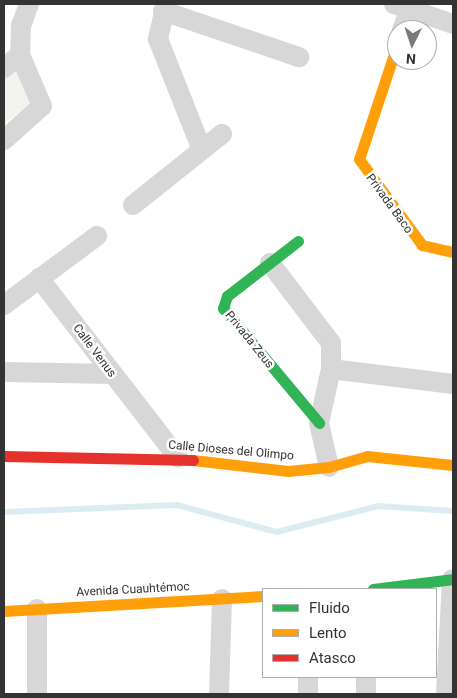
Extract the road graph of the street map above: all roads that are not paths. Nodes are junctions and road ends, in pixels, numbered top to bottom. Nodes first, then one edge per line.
1 (29, 4) edge
2 (402, 6) edge
3 (165, 7) edge
4 (402, 20) edge
5 (453, 24) edge
6 (20, 55) junction
7 (299, 57) dead end
8 (4, 68) edge
9 (389, 70) edge
10 (222, 134) dead end
11 (4, 140) edge
12 (202, 150) junction
13 (133, 205) dead end
14 (98, 236) dead end
15 (298, 241) dead end
16 (453, 252) edge
17 (270, 263) junction
18 (39, 278) junction
19 (4, 305) edge
20 (331, 369) junction
21 (4, 372) edge
22 (112, 374) junction
23 (453, 384) edge
24 (319, 423) junction
25 (4, 456) edge
26 (178, 458) junction
27 (453, 465) edge
28 (328, 468) junction
29 (453, 579) edge
30 (381, 588) edge
31 (262, 596) edge
32 (222, 599) junction
33 (37, 609) junction
34 (4, 611) edge
35 (308, 678) edge
36 (366, 678) edge
37 (37, 694) edge
38 (219, 694) edge
39 (308, 694) edge
40 (366, 694) edge
41 (446, 694) edge

1 - 6 street
2 - 4 street
2 - 5 street
3 - 7 street
3 - 12 street
6 - 8 street
6 - 11 street
9 - 16 main road, Privada Baco
10 - 12 street
12 - 13 street
14 - 18 street
15 - 17 main road, Privada Zeus
17 - 20 street, Privada Zeus
17 - 24 main road, Privada Zeus
18 - 19 street
18 - 22 street, Calle Venus
20 - 23 street
20 - 24 street, Privada Zeus
21 - 22 street
22 - 26 street, Calle Venus
24 - 28 street, Privada Zeus
25 - 26 main road, Calle Dioses del Olimpo
26 - 28 main road, Calle Dioses del Olimpo
27 - 28 main road, Calle Dioses del Olimpo
29 - 30 main road
29 - 41 street
31 - 32 main road, Avenida Cuauhtémoc
32 - 33 main road, Avenida Cuauhtémoc
32 - 38 street
33 - 34 main road, Avenida Cuauhtémoc
33 - 37 street
35 - 39 street
36 - 40 street

